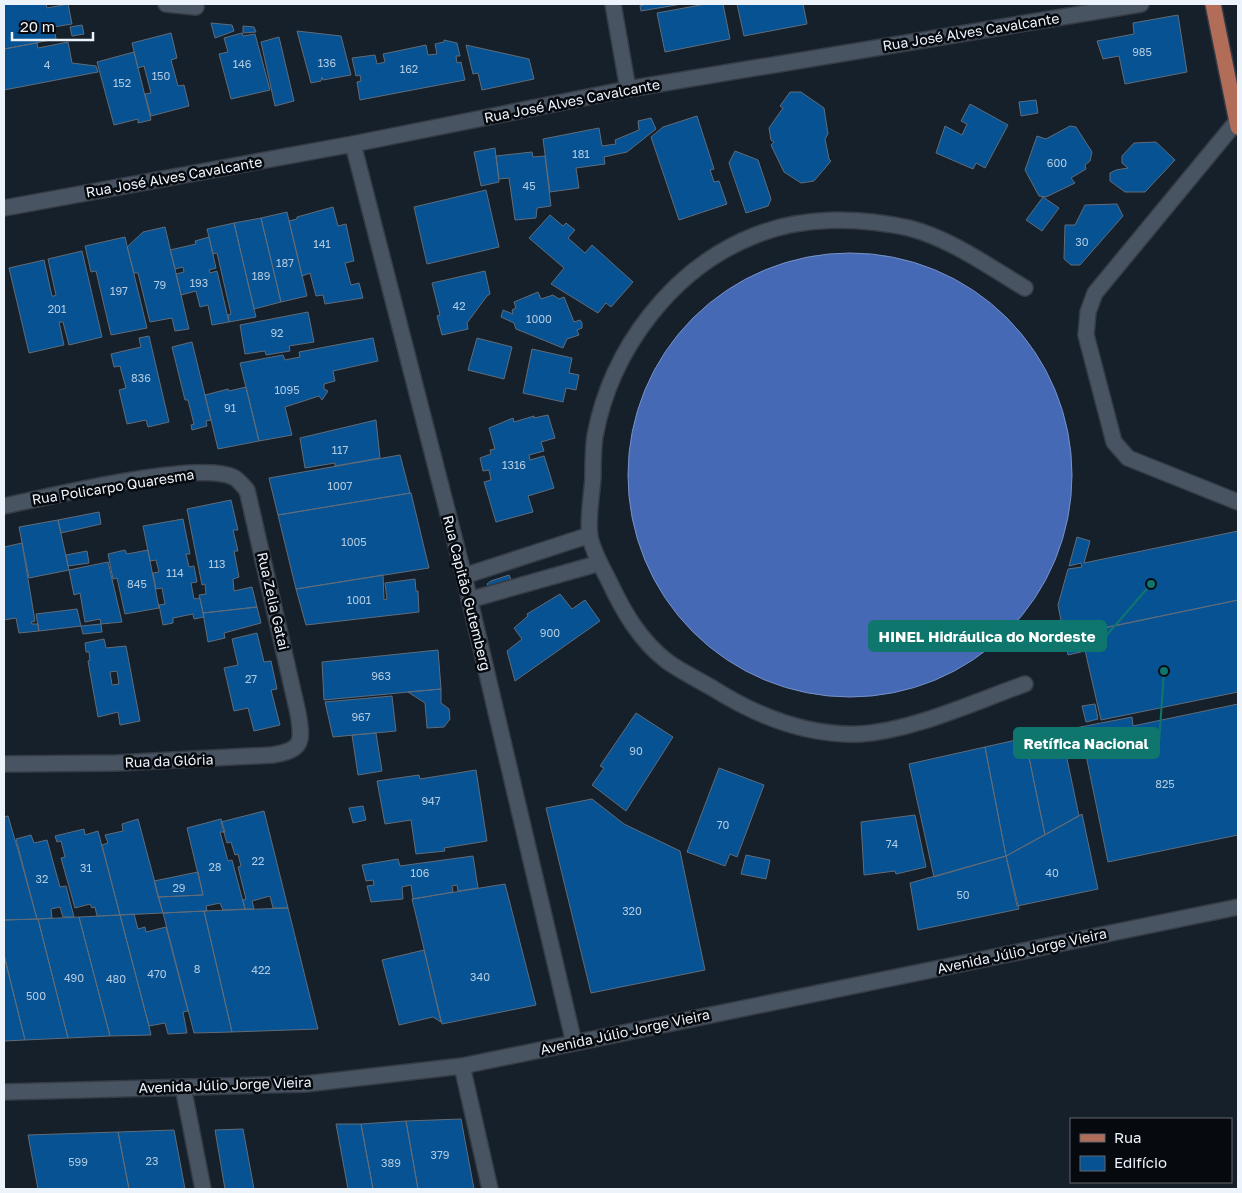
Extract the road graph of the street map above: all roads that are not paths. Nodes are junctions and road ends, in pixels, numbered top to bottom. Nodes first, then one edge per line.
1 (166, 4) edge
2 (613, 4) edge
3 (1141, 4) edge
4 (1213, 4) edge
5 (196, 7) dead end
6 (628, 89) junction
7 (1238, 124) edge
8 (353, 144) junction
9 (4, 208) edge
10 (1025, 288) dead end
11 (247, 490) joint
12 (1238, 502) edge
13 (4, 506) edge
14 (590, 535) junction
15 (600, 563) junction
16 (464, 576) junction
17 (469, 600) junction
18 (1025, 684) dead end
19 (298, 713) joint
20 (4, 764) edge
21 (1238, 907) edge
22 (574, 1043) junction
23 (462, 1066) junction
24 (182, 1087) junction
25 (4, 1092) edge
26 (203, 1189) edge
27 (490, 1189) edge

1 - 5 street
2 - 6 street
3 - 6 street, Rua José Alves Cavalcante
4 - 7 main road
6 - 8 street, Rua José Alves Cavalcante
7 - 12 street
8 - 9 street, Rua José Alves Cavalcante
8 - 16 street, Rua Capitão Gutemberg
10 - 14 street
11 - 13 street, Rua Policarpo Quaresma
11 - 19 street, Rua Zelia Gatai
14 - 15 street
14 - 16 street
15 - 17 street
15 - 18 street
16 - 17 street, Rua Capitão Gutemberg
17 - 22 street, Rua Capitão Gutemberg
19 - 20 street, Rua da Glória
21 - 22 street, Avenida Júlio Jorge Vieira
22 - 23 street, Avenida Júlio Jorge Vieira
23 - 24 street, Avenida Júlio Jorge Vieira
23 - 27 street
24 - 25 street, Avenida Júlio Jorge Vieira
24 - 26 street

